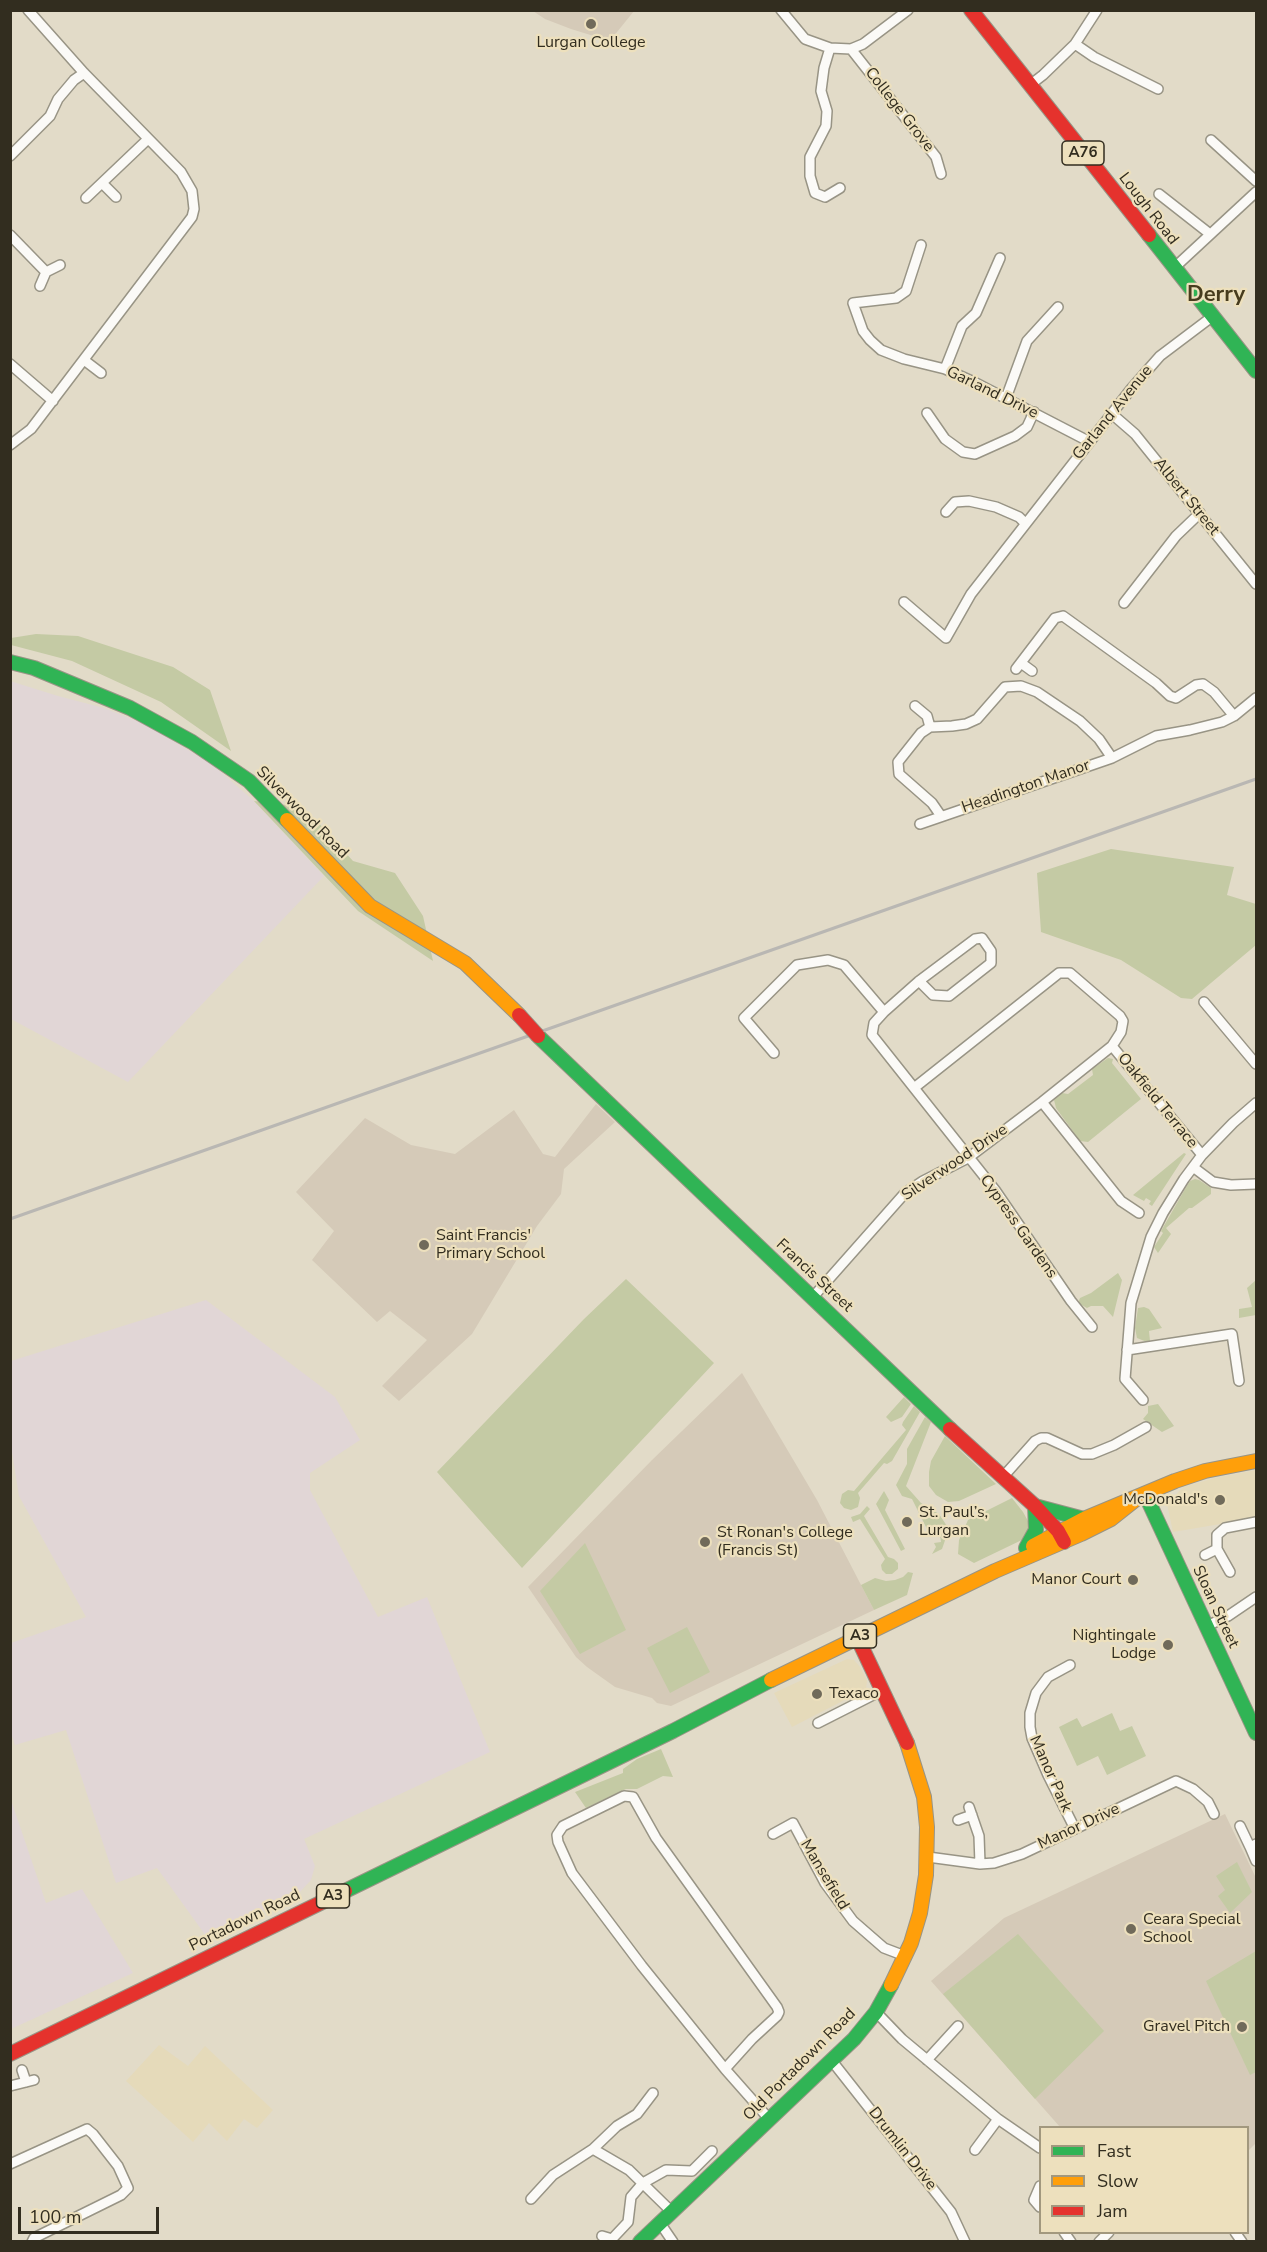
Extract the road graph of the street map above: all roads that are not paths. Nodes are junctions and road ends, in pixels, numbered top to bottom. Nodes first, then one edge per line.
1 (28, 10) edge
2 (781, 10) edge
3 (908, 10) edge
4 (971, 10) edge
5 (1097, 10) edge
6 (1075, 44) junction
7 (830, 48) junction
8 (851, 49) junction
9 (84, 73) junction
10 (1030, 85) junction
11 (1158, 89) dead end
12 (148, 139) junction
13 (1211, 140) dead end
14 (10, 156) edge
15 (941, 174) dead end
16 (1257, 181) edge
17 (102, 183) junction
18 (840, 188) dead end
19 (1257, 192) edge
20 (1159, 194) dead end
21 (116, 197) dead end
22 (86, 198) dead end
23 (1210, 234) junction
24 (10, 235) edge
25 (921, 245) dead end
26 (1000, 258) dead end
27 (60, 265) dead end
28 (1174, 268) junction
29 (46, 272) junction
30 (40, 286) dead end
31 (1058, 307) dead end
32 (1213, 316) junction
33 (84, 360) junction
34 (10, 364) edge
35 (945, 369) junction
36 (1257, 371) edge
37 (101, 373) dead end
38 (1006, 398) junction
39 (53, 401) junction
40 (1034, 412) junction
41 (927, 413) dead end
42 (1112, 414) junction
43 (1090, 442) junction
44 (10, 445) edge
45 (946, 512) dead end
46 (1200, 513) junction
47 (1025, 523) junction
48 (1257, 584) edge
49 (904, 602) dead end
50 (1124, 603) dead end
51 (10, 662) edge
52 (1032, 671) dead end
53 (1257, 698) edge
54 (915, 706) dead end
55 (1234, 716) junction
56 (930, 727) junction
57 (1112, 758) junction
58 (941, 816) junction
59 (920, 824) dead end
60 (919, 981) junction
61 (1204, 1002) dead end
62 (884, 1012) junction
63 (538, 1036) joint
64 (1112, 1046) junction
65 (774, 1053) dead end
66 (1257, 1064) edge
67 (914, 1088) junction
68 (1042, 1102) junction
69 (1257, 1103) edge
70 (1202, 1155) junction
71 (968, 1158) junction
72 (1193, 1167) junction
73 (1257, 1184) edge
74 (1139, 1213) dead end
75 (813, 1297) junction
76 (1092, 1327) dead end
77 (1127, 1350) junction
78 (1239, 1381) dead end
79 (1143, 1400) dead end
80 (1142, 1426) dead end
81 (1257, 1461) edge
82 (1002, 1478) junction
83 (1143, 1495) junction
84 (1035, 1506) junction
85 (1084, 1519) junction
86 (1257, 1522) edge
87 (1061, 1537) junction
88 (1217, 1549) junction
89 (1023, 1551) junction
90 (1205, 1555) dead end
91 (995, 1571) junction
92 (1230, 1572) dead end
93 (1257, 1597) edge
94 (1207, 1626) junction
95 (857, 1637) junction
96 (1070, 1665) dead end
97 (883, 1690) junction
98 (818, 1723) dead end
99 (1257, 1733) edge
100 (1214, 1814) dead end
101 (958, 1820) dead end
102 (1240, 1826) dead end
103 (1075, 1828) junction
104 (773, 1834) dead end
105 (1253, 1845) edge
106 (928, 1857) junction
107 (1257, 1862) edge
108 (980, 1864) junction
109 (905, 1956) junction
110 (876, 2012) junction
111 (957, 2026) dead end
112 (10, 2054) edge
113 (927, 2060) junction
114 (832, 2061) junction
115 (725, 2069) junction
116 (22, 2070) dead end
117 (10, 2086) edge
118 (653, 2093) dead end
119 (638, 2095) dead end
120 (646, 2102) junction
121 (998, 2119) junction
122 (770, 2120) junction
123 (1039, 2147) edge
124 (593, 2149) junction
125 (975, 2150) dead end
126 (712, 2151) dead end
127 (10, 2164) edge
128 (643, 2183) junction
129 (1039, 2190) edge
130 (531, 2199) dead end
131 (1039, 2205) edge
132 (672, 2212) junction
133 (660, 2223) junction
134 (602, 2236) dead end
135 (32, 2241) edge
136 (639, 2241) edge
137 (673, 2241) edge
138 (965, 2241) edge

1 - 9 street
2 - 7 street
3 - 8 street
4 - 10 main road, Lough Road / A76
5 - 6 street
6 - 10 street
6 - 11 street
7 - 8 street
7 - 18 street
8 - 15 street, College Grove
9 - 12 street
9 - 14 street
10 - 28 main road, Lough Road / A76
12 - 17 street
12 - 33 street
13 - 16 street
17 - 21 street
17 - 22 street
19 - 23 street
20 - 23 street
23 - 28 street
24 - 29 street
25 - 35 street, Garland Drive
26 - 35 street
27 - 29 street
28 - 32 main road, Lough Road / A76
29 - 30 street
31 - 38 street
32 - 36 main road, Lough Road / A76
32 - 42 street, Garland Avenue
33 - 37 street
33 - 39 street
34 - 39 street
35 - 38 street, Garland Drive
38 - 40 street, Garland Drive
39 - 44 street
40 - 41 street
40 - 43 street, Garland Drive
42 - 43 street, Garland Avenue
42 - 46 street, Albert Street
43 - 47 street, Garland Avenue
45 - 47 street
46 - 48 street, Albert Street
46 - 50 street
47 - 49 street, Garland Avenue
51 - 63 main road, Silverwood Road, bridge
52 - 55 street
53 - 55 street, Headington Manor
54 - 56 street
55 - 57 street, Headington Manor
56 - 57 street, Headington Manor
56 - 58 street, Headington Manor
57 - 58 street, Headington Manor
58 - 59 street, Headington Manor
60 - 60 street
60 - 62 street
61 - 66 street
62 - 65 street
62 - 67 street, Cypress Gardens
63 - 75 main road, Francis Street
64 - 67 street
64 - 68 street, Silverwood Drive
64 - 70 street, Oakfield Terrace
67 - 71 street, Cypress Gardens
68 - 71 street, Silverwood Drive
68 - 74 street
69 - 70 street
70 - 72 street
71 - 75 street, Silverwood Drive
71 - 76 street, Cypress Gardens
72 - 73 street
72 - 77 street
75 - 82 main road, Francis Street
77 - 78 street
77 - 79 street
80 - 82 street
81 - 83 main road, A3
82 - 84 main road, Francis Street
83 - 85 main road, A3
83 - 87 main road, A3
83 - 94 main road, Sloan Street
84 - 85 main road
84 - 87 main road, Francis Street
84 - 89 main road
85 - 87 main road, A3
86 - 88 street
87 - 89 main road, A3
87 - 91 main road, A3
88 - 90 street
88 - 92 street
89 - 91 main road, A3
91 - 95 main road, A3
93 - 94 street
94 - 99 main road, Sloan Street
95 - 97 main road, Old Portadown Road
95 - 112 main road, Portadown Road / A3
96 - 103 street, Manor Park
97 - 98 street
97 - 106 main road, Old Portadown Road
100 - 103 street, Manor Drive
101 - 108 street
102 - 105 street
103 - 108 street, Manor Drive
104 - 109 street, Mansefield
105 - 107 street
106 - 108 street, Manor Drive
106 - 109 main road, Old Portadown Road
109 - 110 main road, Old Portadown Road
110 - 113 street
110 - 114 main road, Old Portadown Road
111 - 113 street
113 - 121 street
114 - 122 main road, Old Portadown Road
114 - 138 street, Drumlin Drive
115 - 115 street
115 - 122 street
116 - 117 street
118 - 120 street
119 - 120 street
120 - 124 street
121 - 123 street
121 - 125 street
122 - 132 main road, Old Portadown Road
124 - 128 street
124 - 130 street
126 - 128 street
127 - 135 street
128 - 132 street
128 - 134 street
129 - 131 street
132 - 133 main road, Old Portadown Road
133 - 136 main road, Old Portadown Road
133 - 137 street

